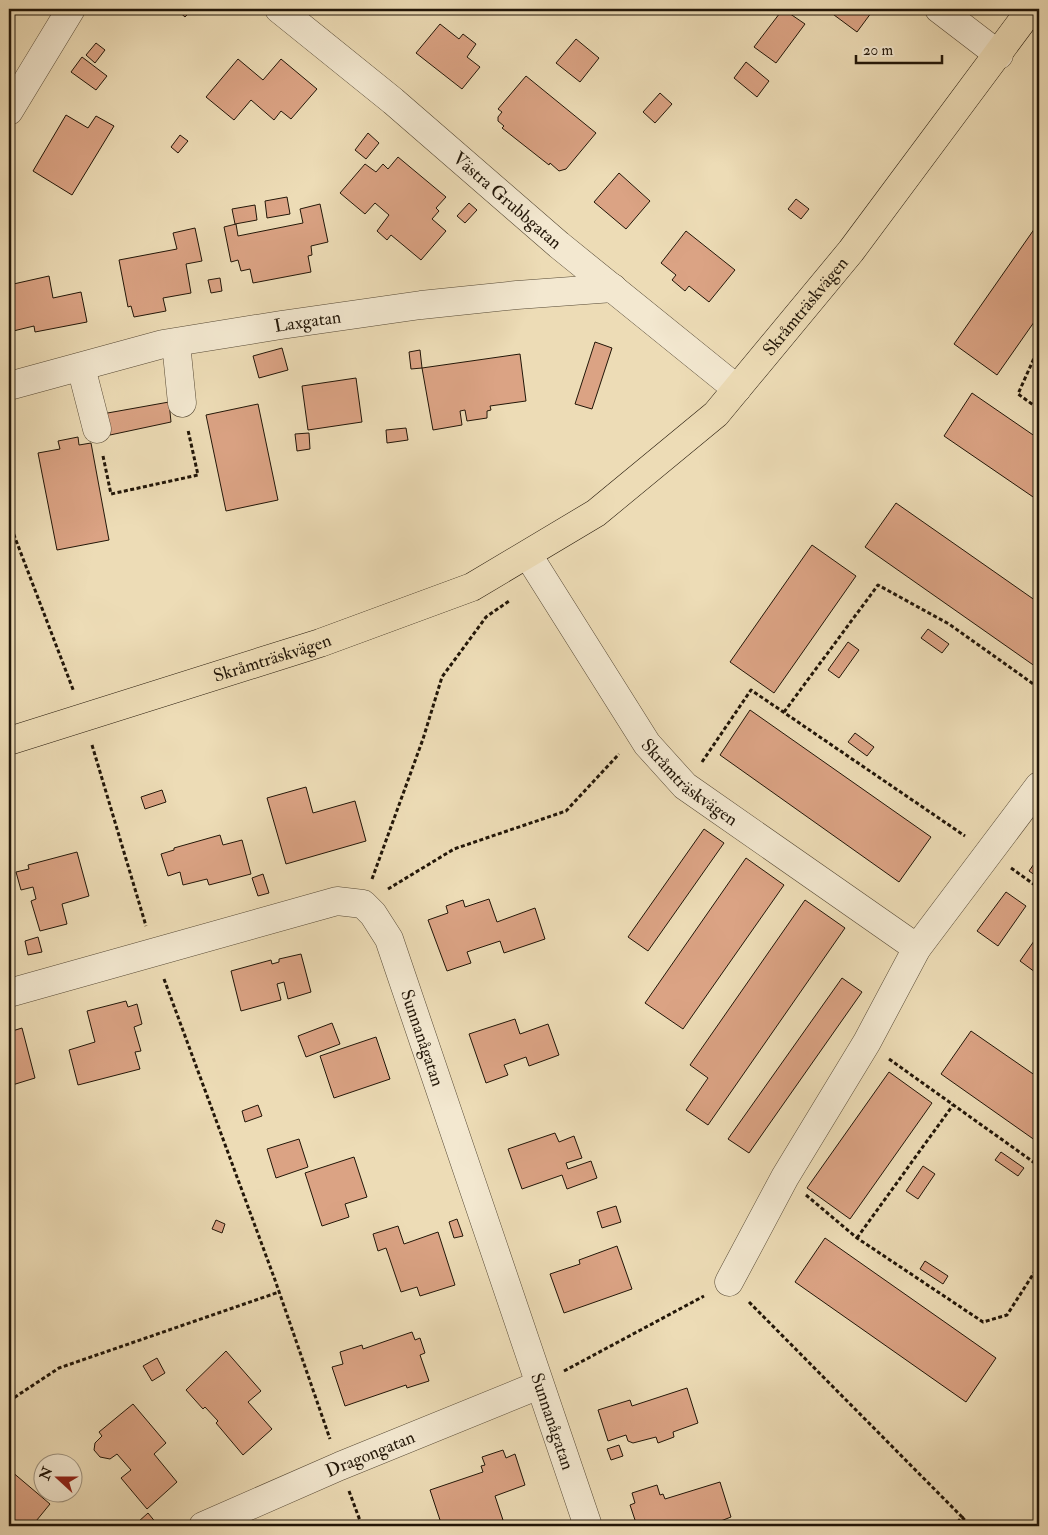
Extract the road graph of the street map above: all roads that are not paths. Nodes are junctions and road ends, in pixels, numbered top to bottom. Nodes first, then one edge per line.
1 (71, 9) edge
2 (279, 9) edge
3 (939, 9) edge
4 (1031, 9) edge
5 (999, 55) junction
6 (9, 111) edge
7 (613, 288) junction
8 (176, 342) junction
9 (80, 367) junction
10 (9, 386) edge
11 (737, 389) junction
12 (182, 403) road end
13 (97, 428) road end
14 (528, 555) junction
15 (9, 741) edge
16 (1039, 786) edge
17 (917, 948) junction
18 (9, 993) edge
19 (729, 1282) road end
20 (539, 1385) junction
21 (203, 1526) edge
22 (588, 1526) edge

1 - 6 street
2 - 7 street, Västra Grubbgatan
3 - 5 street
4 - 5 main road, Skråmträskvägen
5 - 11 main road, Skråmträskvägen
7 - 8 street, Laxgatan
7 - 11 street, Västra Grubbgatan
8 - 9 street, Laxgatan
8 - 12 street
9 - 10 street, Laxgatan
9 - 13 street
11 - 14 main road, Skråmträskvägen
14 - 15 main road, Skråmträskvägen
14 - 17 street, Skråmträskvägen
16 - 17 street
17 - 19 street
18 - 20 street, Sunnanågatan
20 - 21 street, Dragongatan
20 - 22 street, Sunnanågatan

